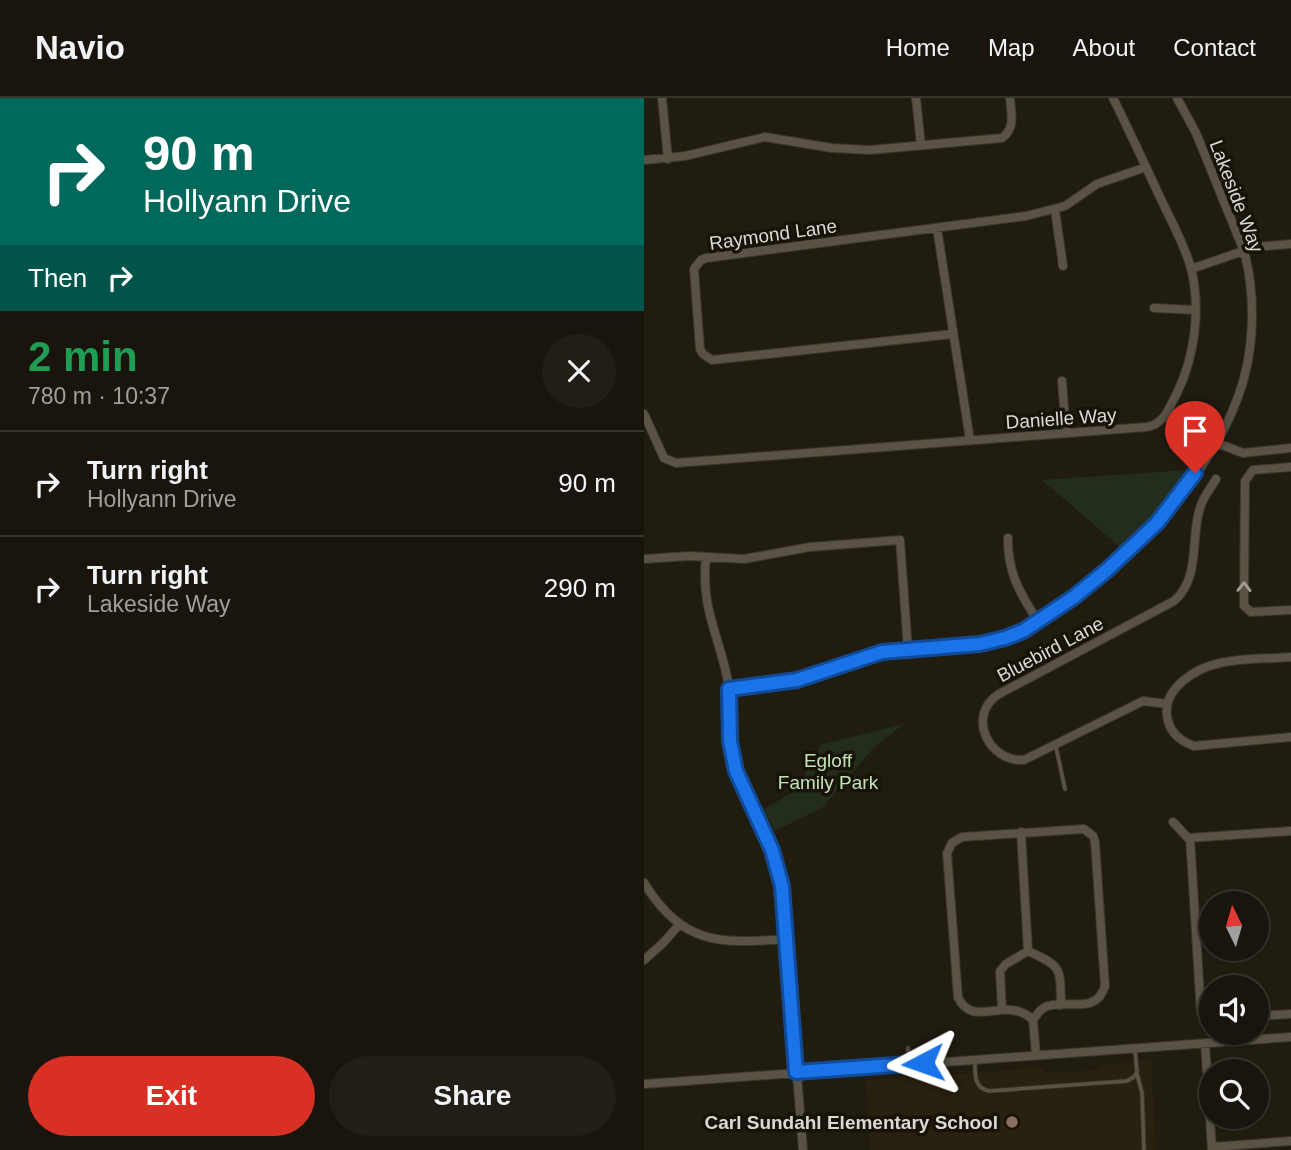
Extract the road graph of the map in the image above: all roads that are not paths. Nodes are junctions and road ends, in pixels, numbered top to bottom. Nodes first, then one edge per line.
1 (662, 98) edge
2 (916, 98) edge
3 (1010, 98) edge
4 (1113, 98) edge
5 (1177, 98) edge
6 (920, 145) junction
7 (668, 159) junction
8 (644, 160) edge
9 (1146, 167) junction
10 (1055, 210) junction
11 (937, 228) junction
12 (1291, 244) edge
13 (1244, 251) junction
14 (1063, 266) dead end
15 (1191, 269) junction
16 (1154, 308) dead end
17 (1195, 310) junction
18 (953, 334) junction
19 (1062, 381) dead end
20 (644, 414) edge
21 (1066, 433) junction
22 (970, 440) junction
23 (1217, 443) junction
24 (1291, 448) edge
25 (1291, 467) edge
26 (1216, 479) dead end
27 (1008, 538) dead end
28 (706, 556) junction
29 (644, 559) edge
30 (1291, 610) edge
31 (1038, 621) junction
32 (908, 650) junction
33 (1291, 657) edge
34 (729, 689) junction
35 (1167, 704) junction
36 (1291, 737) edge
37 (1055, 745) junction
38 (1065, 789) dead end
39 (1173, 822) dead end
40 (1291, 831) edge
41 (1020, 832) junction
42 (1191, 838) junction
43 (644, 883) edge
44 (679, 925) junction
45 (786, 939) junction
46 (1028, 951) junction
47 (644, 960) edge
48 (1199, 978) edge
49 (1061, 1005) junction
50 (1002, 1010) junction
51 (1291, 1014) edge
52 (1269, 1015) edge
53 (1033, 1020) junction
54 (1291, 1037) edge
55 (1269, 1039) edge
56 (1199, 1043) edge
57 (1205, 1045) edge
58 (908, 1048) dead end
59 (1135, 1048) junction
60 (1036, 1055) junction
61 (975, 1059) junction
62 (909, 1064) junction
63 (796, 1072) junction
64 (1136, 1072) junction
65 (644, 1084) edge
66 (1291, 1141) edge
67 (1212, 1148) edge
68 (803, 1150) edge
69 (1144, 1150) edge

1 - 7 street
2 - 6 street
3 - 6 street
4 - 9 street, Danielle Way
5 - 13 street, Lakeside Way
6 - 7 street
7 - 8 street
9 - 10 street, Raymond Lane
9 - 15 street, Danielle Way
10 - 11 street, Raymond Lane
10 - 14 street
11 - 18 street
11 - 18 street, Raymond Lane
12 - 13 street
13 - 15 street
13 - 23 street, Lakeside Way
15 - 17 street, Danielle Way
16 - 17 street
17 - 21 street, Danielle Way
18 - 22 street
19 - 21 street
20 - 22 street, Danielle Way
21 - 22 street, Danielle Way
23 - 24 street
23 - 31 street, Lakeside Way
30 -> 25 street
26 - 37 street, Bluebird Lane
27 - 31 street
28 - 29 street
28 - 32 street
28 - 34 street
31 - 32 street, Lakeside Way
32 - 34 street, Lakeside Way
33 - 35 street
34 - 45 street
35 - 36 street
35 - 37 street, Bluebird Lane
37 - 38 lane
39 - 42 street
40 - 42 street
41 - 46 street
41 - 49 street
41 - 50 street
42 - 48 street
43 - 44 street
44 - 45 street
44 - 47 street
45 - 63 street
46 - 49 street
46 - 50 street
49 - 53 street
50 - 53 street
51 - 52 street
53 - 60 street
54 - 55 street
56 - 59 street
57 - 67 street
58 - 62 lane
59 - 60 street
59 - 64 lane
60 - 61 street
61 - 62 street
61 - 64 lane
62 - 63 street
63 - 65 street
63 - 68 street
64 - 69 lane
66 - 67 street

